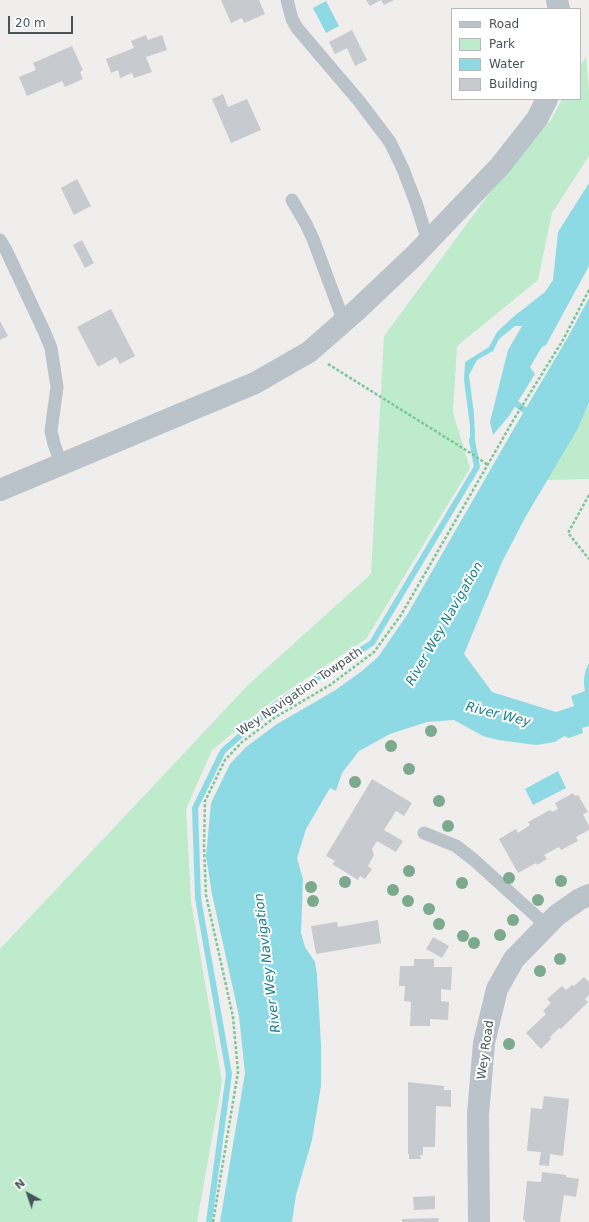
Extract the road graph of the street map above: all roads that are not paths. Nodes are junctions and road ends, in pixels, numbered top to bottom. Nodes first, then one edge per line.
1 (287, 0) edge
2 (546, 100) edge
3 (292, 200) dead end
4 (0, 240) edge
5 (428, 241) junction
6 (344, 322) junction
7 (61, 464) junction
8 (0, 490) edge
9 (424, 833) dead end
10 (589, 895) edge
11 (547, 926) junction
12 (479, 1222) edge

1 - 5 lane
2 - 5 street
3 - 6 lane
4 - 7 lane
5 - 6 street
6 - 7 street
7 - 8 street
9 - 11 lane
10 - 11 street, Wey Road
11 - 12 street, Wey Road

